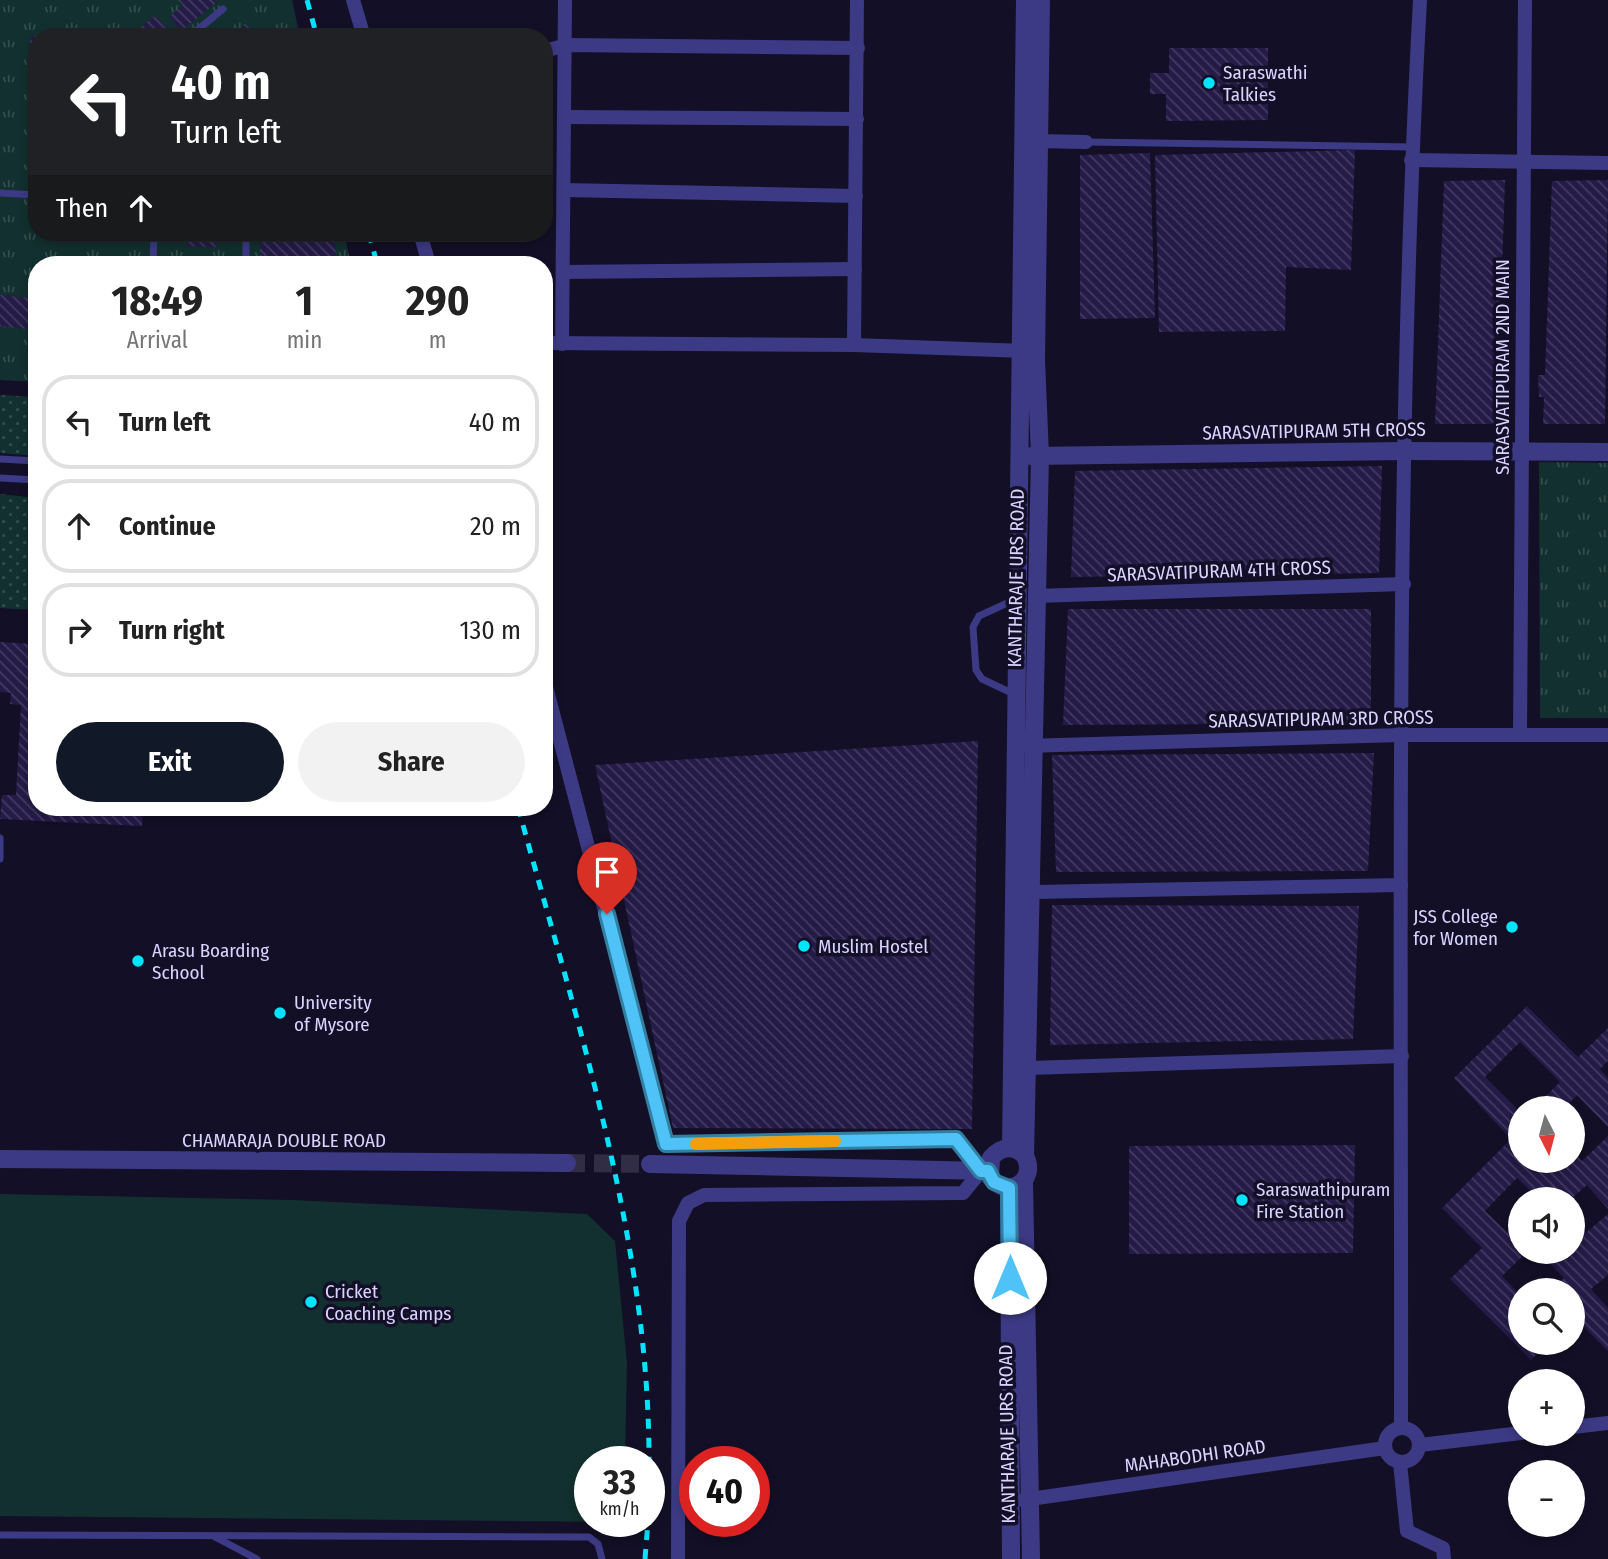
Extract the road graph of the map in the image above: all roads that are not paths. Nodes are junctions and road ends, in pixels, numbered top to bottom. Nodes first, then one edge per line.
1 (353, 0) edge
2 (565, 0) edge
3 (857, 0) edge
4 (1025, 0) edge
5 (1041, 0) edge
6 (1420, 0) edge
7 (1525, 0) edge
8 (223, 9) dead end
9 (200, 28) edge
10 (361, 28) edge
11 (567, 45) junction
12 (858, 48) junction
13 (553, 49) edge
14 (566, 117) junction
15 (857, 120) junction
16 (1037, 141) junction
17 (1086, 142) joint
18 (1411, 153) junction
19 (1523, 161) junction
20 (1608, 163) edge
21 (564, 190) junction
22 (0, 194) edge
23 (28, 195) edge
24 (856, 196) junction
25 (855, 269) junction
26 (563, 272) junction
27 (553, 344) edge
28 (562, 344) junction
29 (854, 345) junction
30 (1022, 351) junction
31 (1405, 451) junction
32 (1521, 452) junction
33 (1608, 452) edge
34 (1020, 456) junction
35 (1040, 456) junction
36 (0, 459) edge
37 (28, 461) edge
38 (0, 478) edge
39 (28, 480) edge
40 (1404, 584) junction
41 (1027, 597) junction
42 (1017, 696) junction
43 (553, 713) edge
44 (1401, 735) junction
45 (1520, 735) junction
46 (1608, 735) edge
47 (1016, 746) junction
48 (1035, 746) junction
49 (0, 838) edge
50 (0, 859) edge
51 (1401, 885) junction
52 (1033, 892) junction
53 (1402, 1056) junction
54 (1029, 1068) junction
55 (1018, 1152) junction
56 (0, 1159) edge
57 (567, 1163) tunnel mouth
58 (650, 1164) tunnel mouth
59 (985, 1171) junction
60 (1017, 1185) junction
61 (1608, 1423) edge
62 (1585, 1426) edge
63 (1401, 1428) junction
64 (1508, 1435) edge
65 (1420, 1445) junction
66 (1385, 1448) junction
67 (1400, 1463) junction
68 (1030, 1500) junction
69 (1011, 1501) junction
70 (0, 1535) edge
71 (211, 1536) junction
72 (257, 1559) edge
73 (602, 1559) edge
74 (678, 1559) edge
75 (1011, 1559) edge
76 (1031, 1559) edge
77 (1444, 1559) edge

1 - 10 street
2 - 11 street
3 - 12 street
4 - 30 street, KANTHARAJE URS ROAD
5 - 16 street, KANTHARAJE URS ROAD
6 - 18 street
7 - 19 street, SARASVATIPURAM 2ND MAIN
8 - 9 lane
11 - 12 street
11 - 13 street
11 - 14 street
12 - 15 street
14 - 15 street
14 - 21 street
15 - 24 street
16 - 17 street
16 - 35 street, KANTHARAJE URS ROAD
17 - 18 lane
18 - 19 street
18 - 31 street
19 - 20 street
19 - 32 street, SARASVATIPURAM 2ND MAIN
21 - 24 street
21 - 26 street
22 - 23 lane
24 - 25 street
25 - 26 street
25 - 29 street
26 - 28 street
27 - 28 street
28 - 29 street
29 - 30 street
30 - 34 street, KANTHARAJE URS ROAD
31 - 32 street, SARASVATIPURAM 5TH CROSS
31 - 35 street, SARASVATIPURAM 5TH CROSS
31 - 40 street
32 - 33 street, SARASVATIPURAM 5TH CROSS
32 - 45 street, SARASVATIPURAM 2ND MAIN
34 - 35 street, SARASVATIPURAM 5TH CROSS
34 - 41 street, KANTHARAJE URS ROAD
35 - 41 street, KANTHARAJE URS ROAD
36 - 37 lane
38 - 39 lane
40 - 41 street, SARASVATIPURAM 4TH CROSS
40 - 44 street
41 - 42 street, KANTHARAJE URS ROAD
41 - 42 lane
41 - 48 street, KANTHARAJE URS ROAD
42 - 47 street, KANTHARAJE URS ROAD
43 - 59 street
44 - 45 street, SARASVATIPURAM 3RD CROSS
44 - 48 street, SARASVATIPURAM 3RD CROSS
44 - 51 street
45 - 46 street, SARASVATIPURAM 3RD CROSS
47 - 48 street, SARASVATIPURAM 3RD CROSS
47 - 55 street, KANTHARAJE URS ROAD
48 - 52 street, KANTHARAJE URS ROAD
49 - 50 lane
51 - 52 street
51 - 53 street
52 - 54 street, KANTHARAJE URS ROAD
53 - 54 street
53 - 63 street
54 - 55 street, KANTHARAJE URS ROAD
55 - 59 street
55 - 60 street
56 - 57 street, CHAMARAJA DOUBLE ROAD
58 - 59 street
59 - 60 street
59 - 74 street
60 - 68 street, KANTHARAJE URS ROAD
60 - 69 street, KANTHARAJE URS ROAD
61 - 62 street
63 - 65 street
63 - 66 street
64 - 65 street
65 - 67 street
66 - 67 street
66 - 68 street, MAHABODHI ROAD
67 - 77 street
68 - 69 street, MAHABODHI ROAD
68 - 76 street, KANTHARAJE URS ROAD
69 - 75 street, KANTHARAJE URS ROAD
70 - 71 lane
71 - 72 lane
71 - 73 lane

